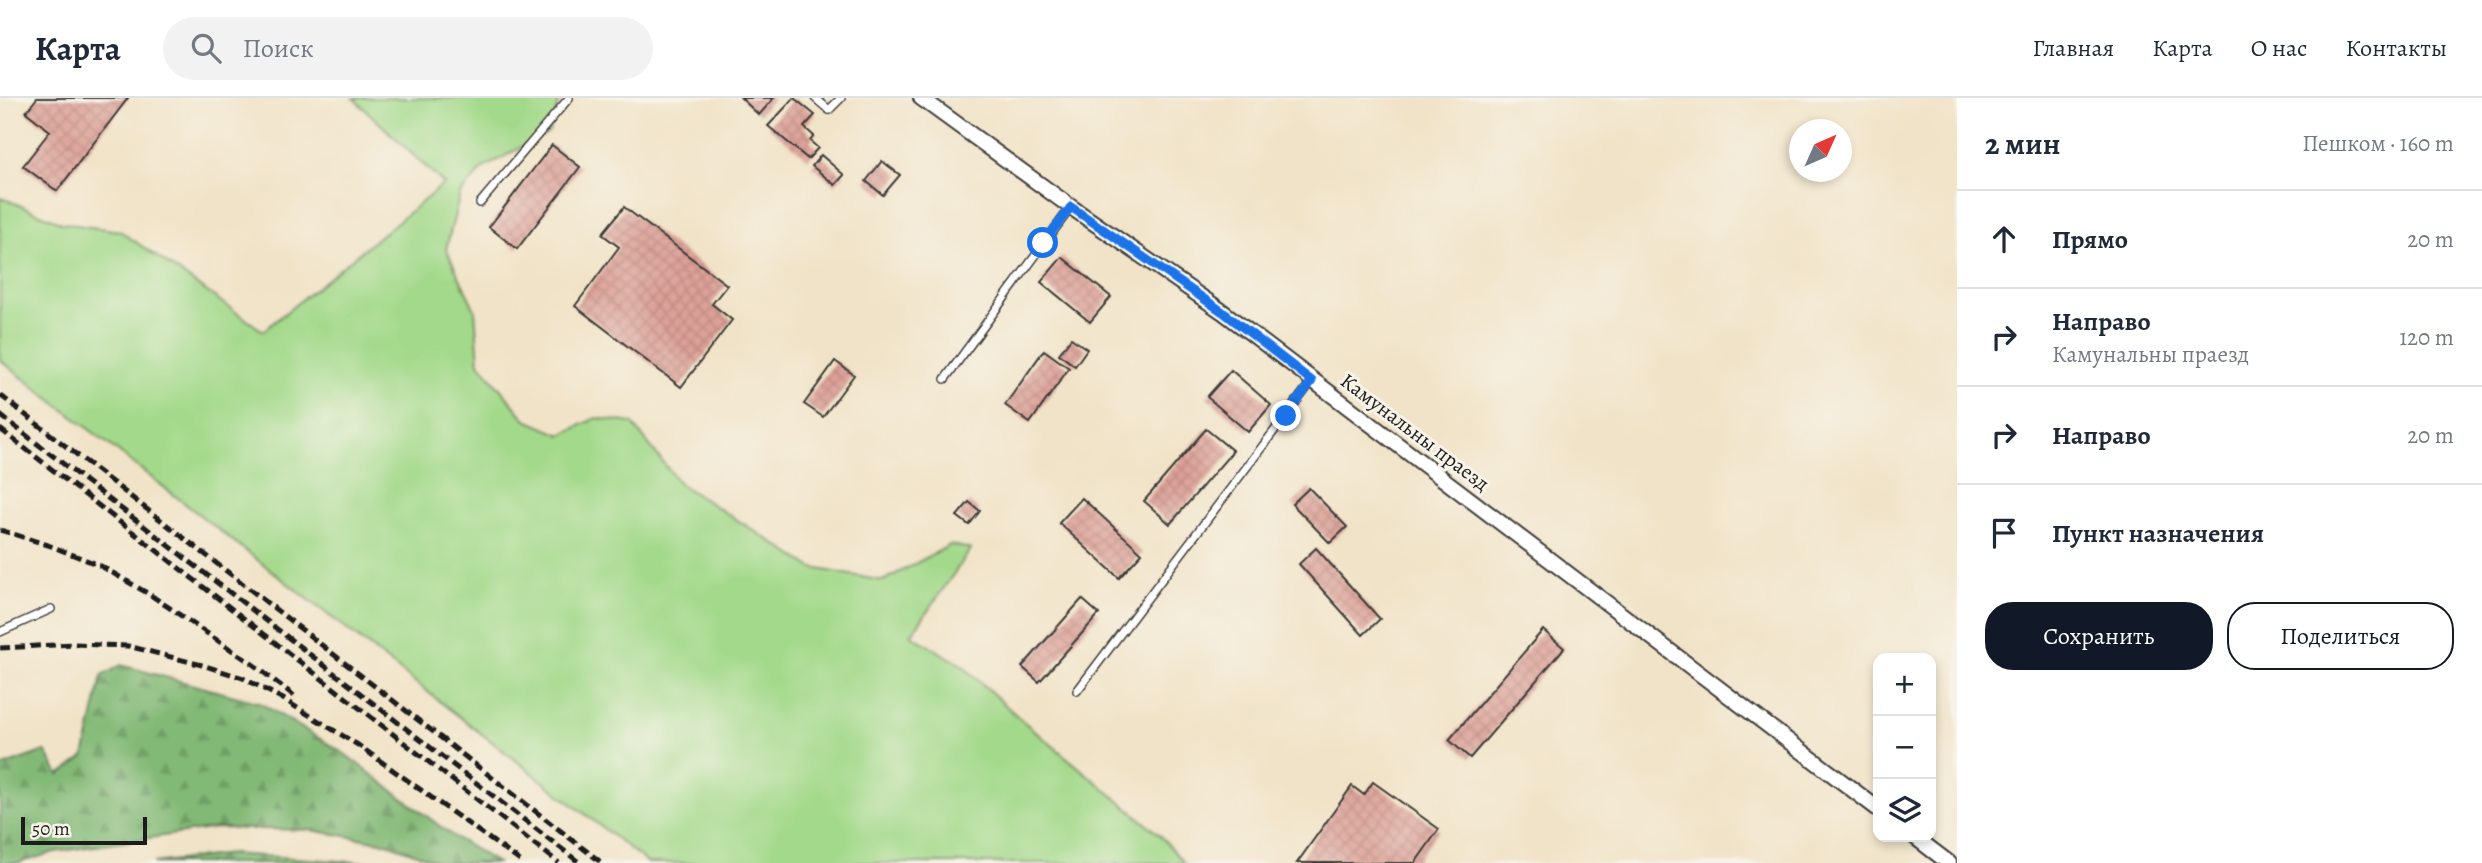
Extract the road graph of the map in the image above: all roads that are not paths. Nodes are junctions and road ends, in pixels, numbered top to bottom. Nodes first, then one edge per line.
1 (569, 98) edge
2 (815, 98) edge
3 (841, 98) edge
4 (921, 98) edge
5 (481, 203) dead end
6 (1071, 207) junction
7 (945, 379) dead end
8 (1312, 381) junction
9 (51, 609) dead end
10 (0, 632) edge
11 (1077, 691) dead end
12 (1873, 804) edge
13 (1922, 842) edge
14 (1949, 863) edge

1 - 5 lane
2 - 3 lane
4 - 6 street, Камунальны праезд
6 - 7 lane
6 - 8 street, Камунальны праезд
8 - 11 lane
8 - 12 street, Камунальны праезд
9 - 10 lane
13 - 14 street

